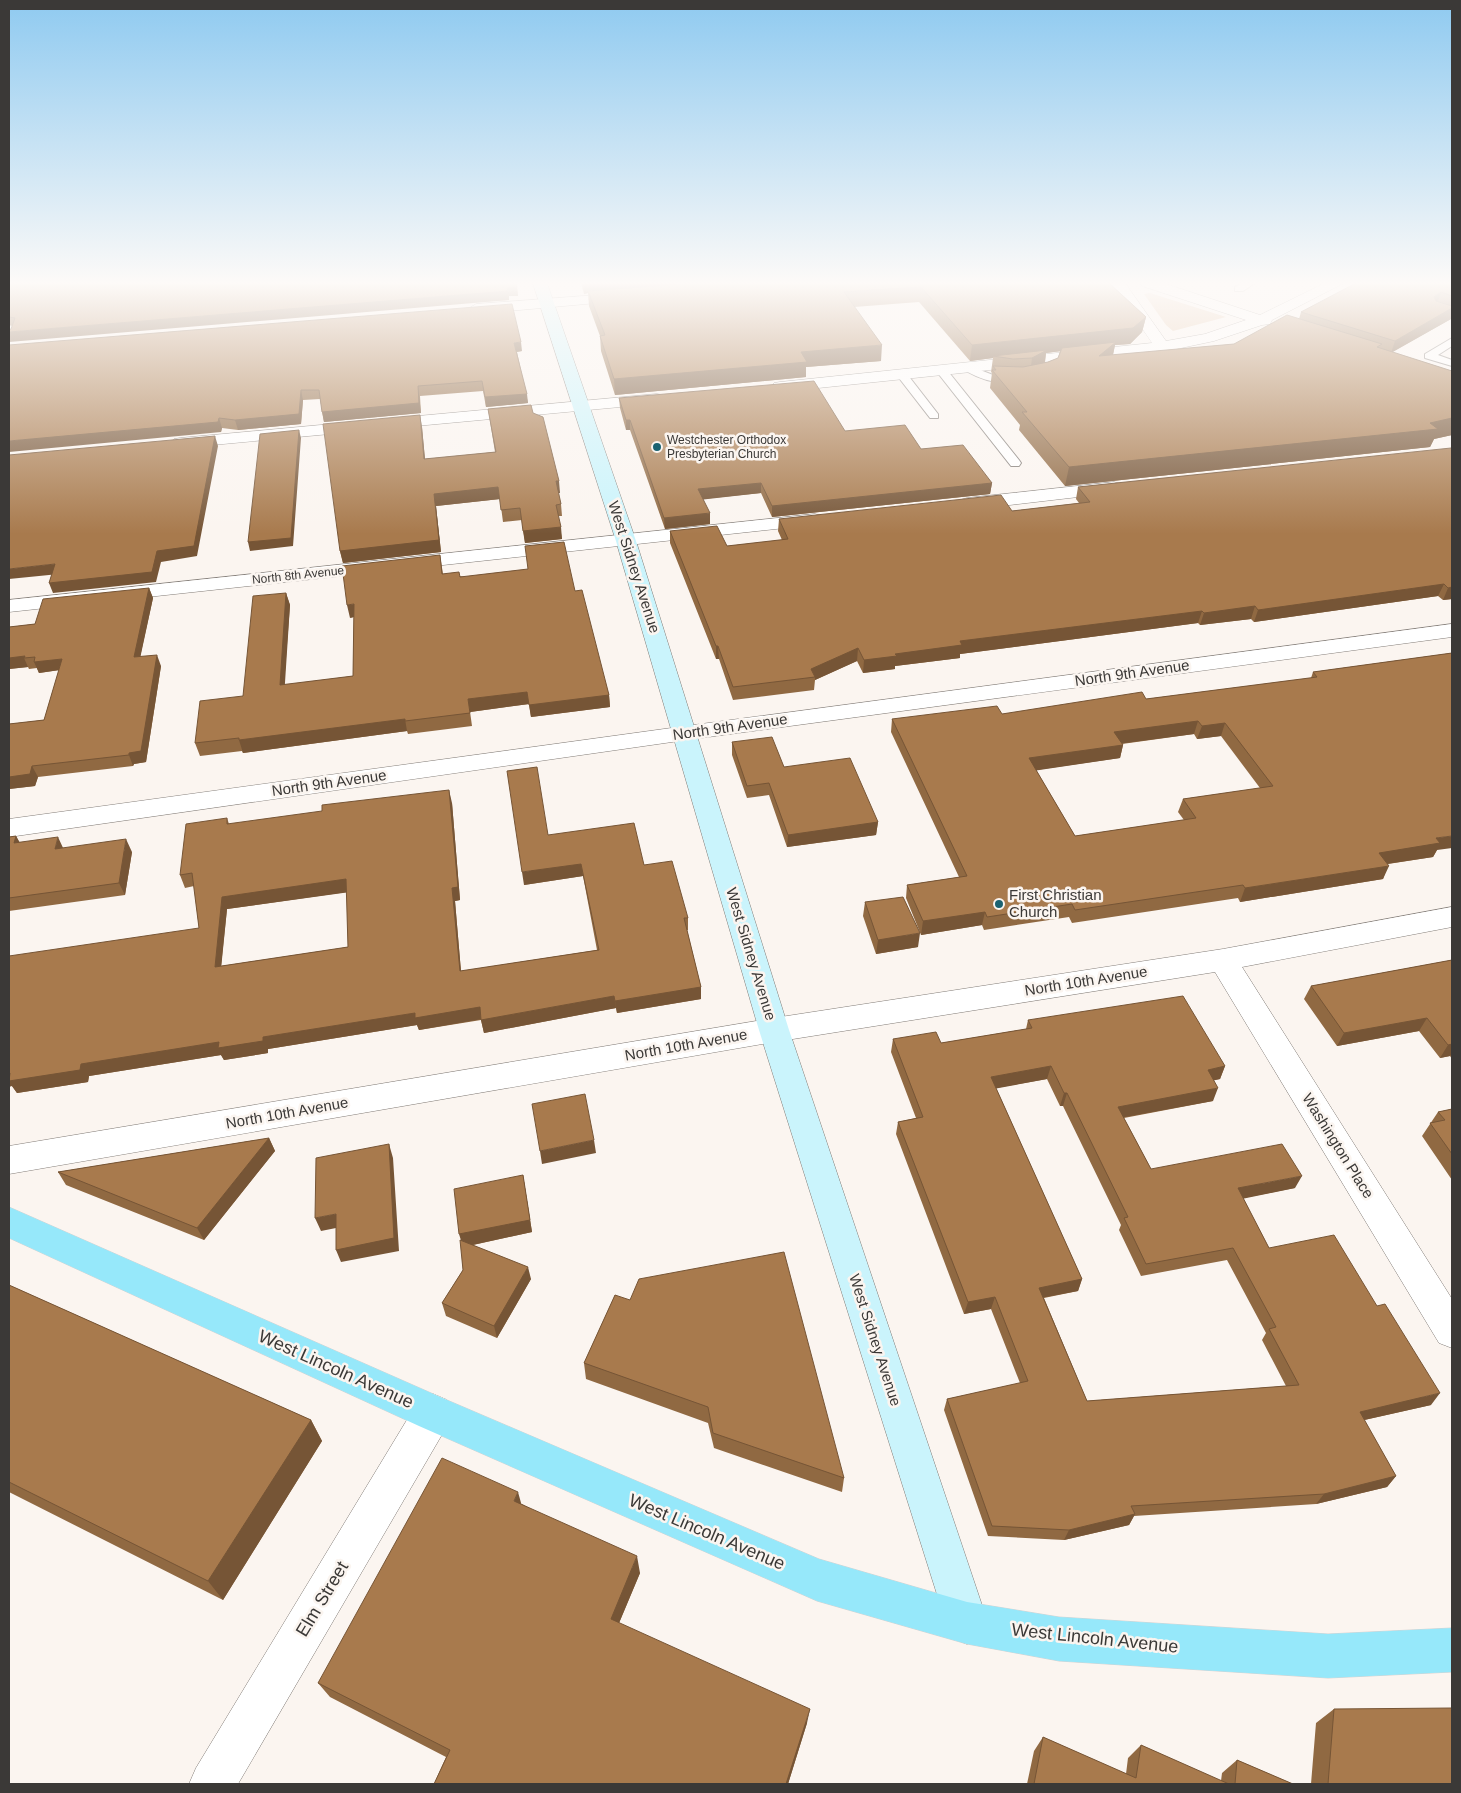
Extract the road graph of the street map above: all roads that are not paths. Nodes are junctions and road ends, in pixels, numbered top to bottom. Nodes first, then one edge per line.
1 (569, 367) edge
2 (1034, 367) edge
3 (970, 369) junction
4 (1425, 371) edge
5 (943, 372) junction
6 (903, 376) junction
7 (1024, 378) edge
8 (1452, 379) edge
9 (768, 389) edge
10 (670, 398) edge
11 (582, 406) junction
12 (934, 416) dead end
13 (167, 444) edge
14 (1015, 463) dead end
15 (1128, 487) edge
16 (951, 506) edge
17 (833, 518) edge
18 (626, 541) junction
19 (9, 606) edge
20 (1452, 630) edge
21 (686, 733) junction
22 (9, 828) edge
23 (1452, 917) edge
24 (1223, 960) junction
25 (774, 1030) junction
26 (9, 1160) edge
27 (9, 1222) edge
28 (1452, 1331) edge
29 (433, 1413) junction
30 (967, 1623) junction
31 (1452, 1650) edge
32 (212, 1784) edge

1 - 11 street, West Sidney Avenue
2 - 3 street
3 - 5 street
3 - 7 lane
4 - 8 street
5 - 6 street
5 - 14 lane
6 - 9 street
6 - 12 lane
10 - 11 street
11 - 13 street
11 - 18 street, West Sidney Avenue
15 - 16 street
17 - 18 street, North 8th Avenue
18 - 19 street, North 8th Avenue
18 - 21 street, West Sidney Avenue
20 - 21 street, North 9th Avenue
21 - 22 street, North 9th Avenue
21 - 25 street, West Sidney Avenue
23 - 24 street, North 10th Avenue
24 - 25 street, North 10th Avenue
24 - 28 street, Washington Place
25 - 26 street, North 10th Avenue
25 - 30 street, West Sidney Avenue
27 - 29 main road, West Lincoln Avenue
29 - 30 main road, West Lincoln Avenue
29 - 32 street, Elm Street
30 - 31 main road, West Lincoln Avenue

